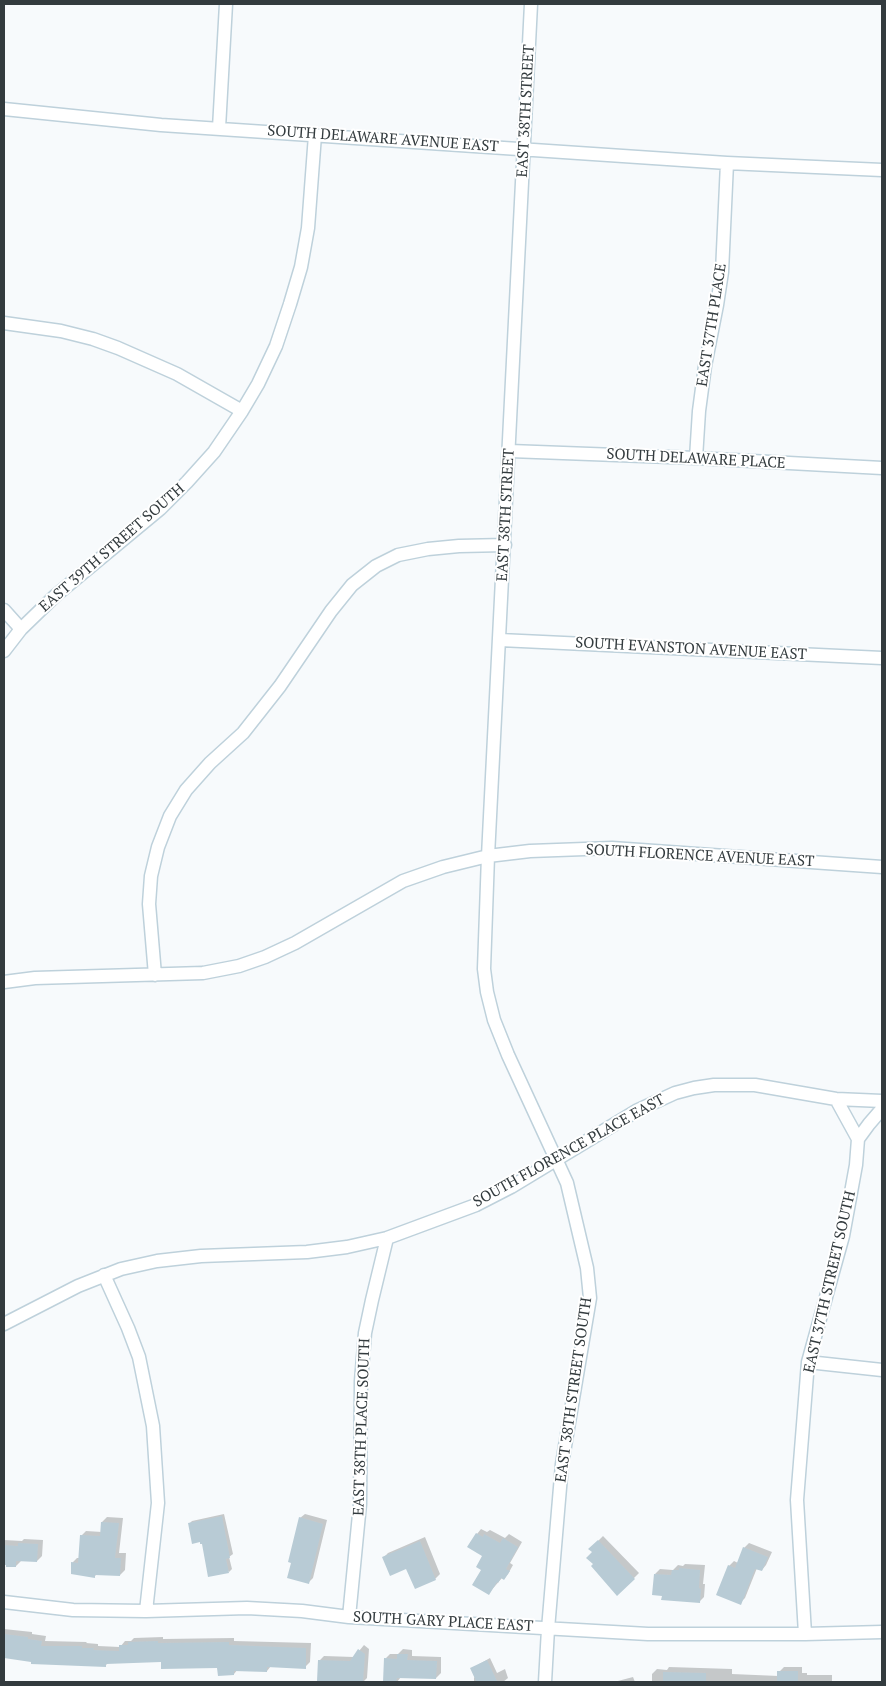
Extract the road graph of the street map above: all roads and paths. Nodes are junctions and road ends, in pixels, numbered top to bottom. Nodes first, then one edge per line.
1 (226, 4) edge
2 (531, 4) edge
3 (4, 109) edge
4 (220, 128) junction
5 (315, 135) junction
6 (525, 148) junction
7 (727, 163) junction
8 (882, 170) edge
9 (4, 323) edge
10 (242, 411) junction
11 (510, 451) junction
12 (696, 458) junction
13 (882, 468) edge
14 (505, 545) junction
15 (4, 610) edge
16 (21, 629) junction
17 (500, 640) junction
18 (4, 651) edge
19 (882, 658) edge
20 (488, 856) junction
21 (882, 868) edge
22 (155, 975) junction
23 (4, 982) edge
24 (496, 1025) joint
25 (836, 1098) junction
26 (882, 1101) edge
27 (882, 1109) edge
28 (858, 1139) junction
29 (556, 1160) junction
30 (387, 1238) junction
31 (104, 1275) junction
32 (4, 1324) edge
33 (808, 1362) junction
34 (882, 1370) edge
35 (4, 1602) edge
36 (146, 1611) junction
37 (349, 1617) junction
38 (548, 1629) junction
39 (882, 1632) edge
40 (805, 1634) junction
41 (545, 1682) edge

1 - 4 street
2 - 6 street, EAST 38TH STREET
3 - 4 street, SOUTH DELAWARE AVENUE EAST
4 - 5 street, SOUTH DELAWARE AVENUE EAST
5 - 6 street, SOUTH DELAWARE AVENUE EAST
5 - 10 street, EAST 39TH STREET SOUTH
6 - 7 street, SOUTH DELAWARE AVENUE EAST
6 - 11 street, EAST 38TH STREET
7 - 8 street, SOUTH DELAWARE AVENUE EAST
7 - 12 street, EAST 37TH PLACE
9 - 10 street
10 - 16 street, EAST 39TH STREET SOUTH
11 - 12 street, SOUTH DELAWARE PLACE
11 - 14 street, EAST 38TH STREET
12 - 13 street, SOUTH DELAWARE PLACE
14 - 17 street, EAST 38TH STREET
14 - 22 street
15 - 16 street
16 - 18 street, EAST 39TH STREET SOUTH
17 - 19 street, SOUTH EVANSTON AVENUE EAST
17 - 20 street, EAST 38TH STREET
20 - 21 street, SOUTH FLORENCE AVENUE EAST
20 - 22 street, SOUTH FLORENCE AVENUE EAST
20 - 24 street, EAST 38TH STREET
22 - 23 street, SOUTH FLORENCE AVENUE EAST
24 - 29 street, EAST 38TH STREET SOUTH
25 - 26 street, SOUTH FLORENCE PLACE EAST
25 - 28 street
25 - 29 street, SOUTH FLORENCE PLACE EAST
27 - 28 street
28 - 33 street, EAST 37TH STREET SOUTH
29 - 30 street, SOUTH FLORENCE PLACE EAST
29 - 38 street, EAST 38TH STREET SOUTH
30 - 31 street, SOUTH FLORENCE PLACE EAST
30 - 37 street, EAST 38TH PLACE SOUTH
31 - 32 street, SOUTH FLORENCE PLACE EAST
31 - 36 street
33 - 34 street
33 - 40 street, EAST 37TH STREET SOUTH
35 - 36 street, SOUTH GARY PLACE EAST
36 - 37 street, SOUTH GARY PLACE EAST
37 - 38 street, SOUTH GARY PLACE EAST
38 - 40 street, SOUTH GARY PLACE EAST
38 - 41 street, EAST 38TH STREET SOUTH
39 - 40 street, SOUTH GARY PLACE EAST

